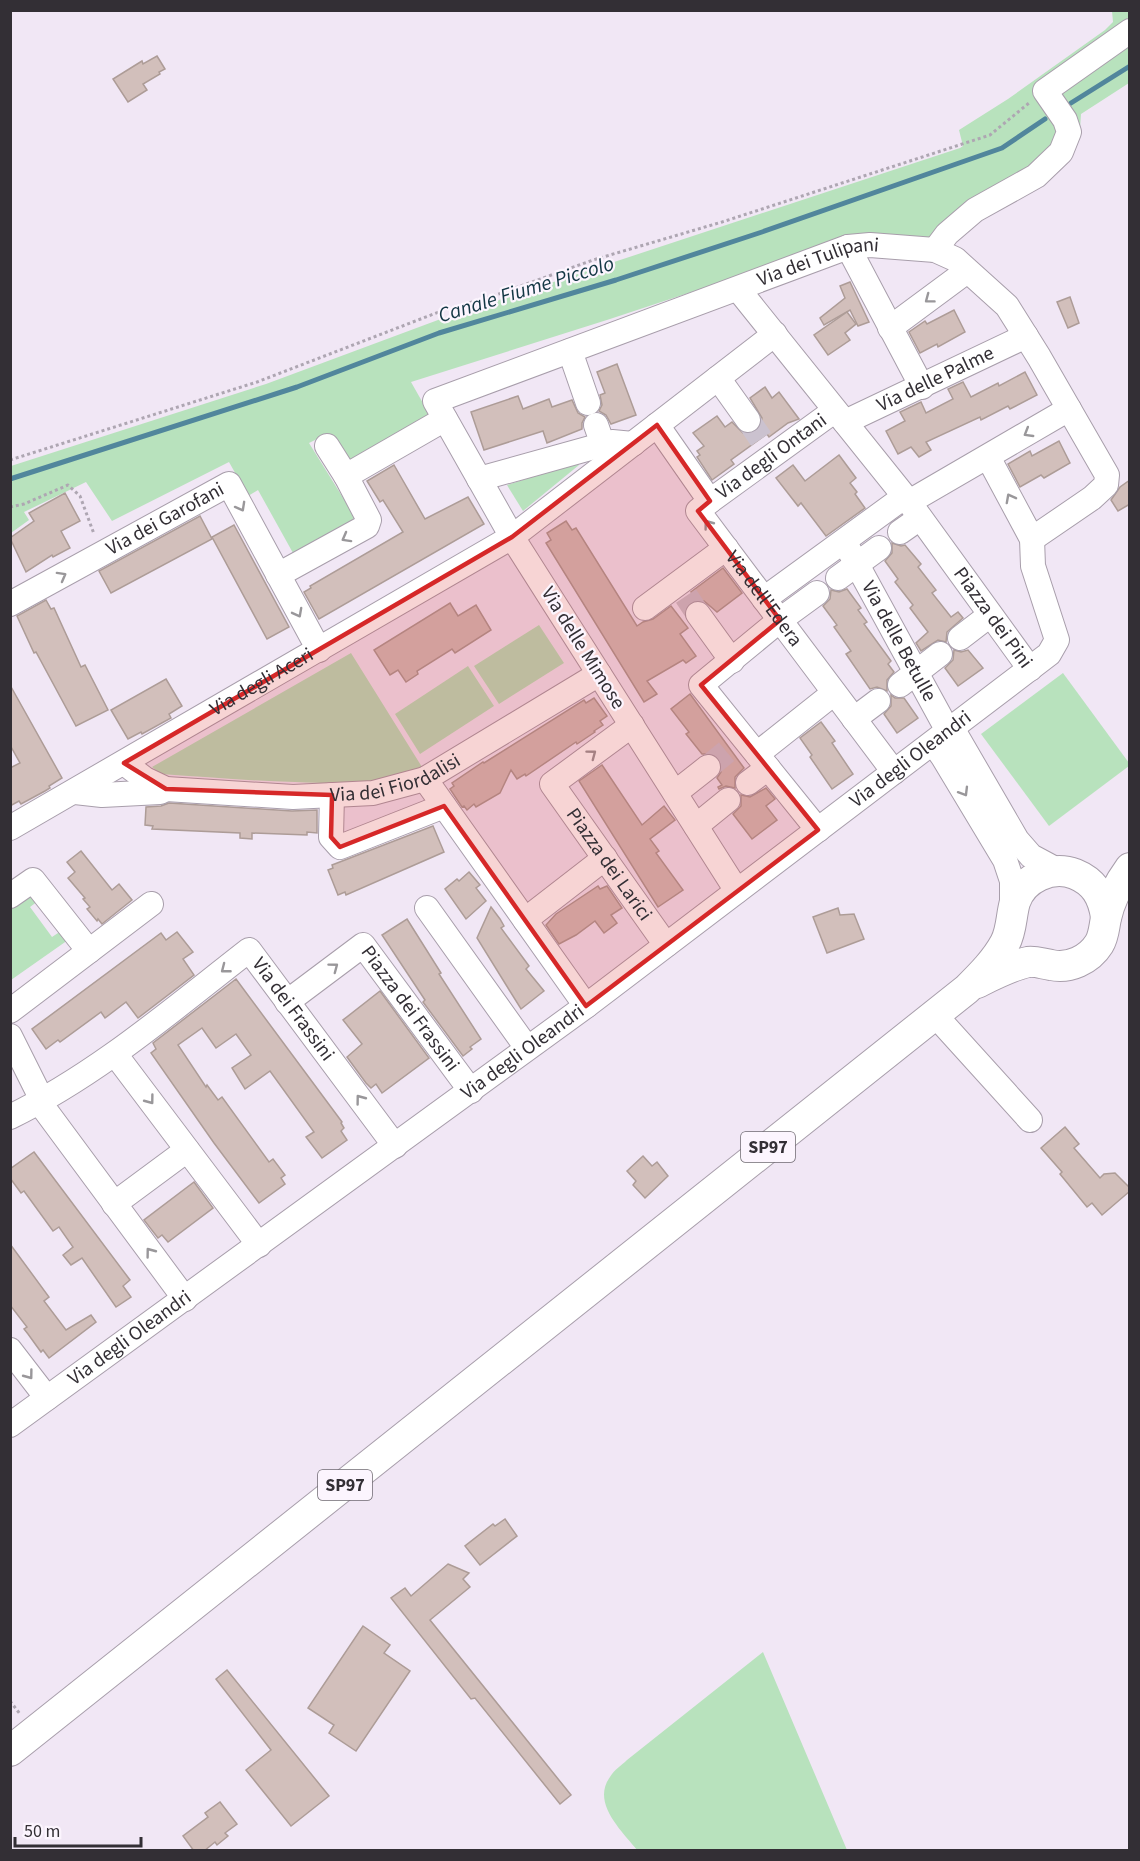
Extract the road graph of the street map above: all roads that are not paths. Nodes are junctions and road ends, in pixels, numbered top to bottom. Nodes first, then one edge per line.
1 (1130, 31) edge
2 (848, 247) junction
3 (935, 250) junction
4 (968, 271) junction
5 (738, 289) junction
6 (890, 328) junction
7 (775, 334) junction
8 (1026, 336) junction
9 (570, 351) junction
10 (718, 378) junction
11 (922, 387) junction
12 (440, 410) junction
13 (1069, 410) junction
14 (840, 417) junction
15 (596, 424) junction
16 (657, 426) junction
17 (761, 438) junction
18 (633, 444) junction
19 (327, 446) dead end
20 (988, 457) junction
21 (346, 476) junction
22 (479, 479) junction
23 (710, 501) junction
24 (908, 512) junction
25 (512, 537) junction
26 (1032, 539) junction
27 (726, 548) junction
28 (879, 548) dead end
29 (278, 575) junction
30 (817, 593) dead end
31 (687, 598) junction
32 (764, 599) junction
33 (10, 604) edge
34 (645, 608) dead end
35 (990, 615) junction
36 (780, 620) junction
37 (960, 639) dead end
38 (319, 650) junction
39 (940, 654) dead end
40 (732, 661) junction
41 (1030, 669) junction
42 (599, 674) junction
43 (908, 679) junction
44 (834, 693) junction
45 (878, 700) dead end
46 (854, 719) junction
47 (632, 725) junction
48 (944, 734) junction
49 (750, 752) junction
50 (122, 765) junction
51 (708, 767) tunnel mouth
52 (894, 772) junction
53 (425, 779) junction
54 (748, 783) dead end
55 (166, 789) junction
56 (75, 792) junction
57 (142, 793) junction
58 (675, 793) junction
59 (332, 795) junction
60 (728, 800) dead end
61 (444, 806) junction
62 (696, 826) junction
63 (10, 828) edge
64 (818, 830) junction
65 (1130, 857) edge
66 (605, 858) junction
67 (1130, 868) edge
68 (1070, 874) junction
69 (737, 891) junction
70 (10, 896) edge
71 (151, 904) dead end
72 (427, 908) dead end
73 (1012, 916) junction
74 (1106, 917) junction
75 (525, 920) junction
76 (666, 945) junction
77 (88, 951) junction
78 (1039, 962) junction
79 (967, 989) junction
80 (287, 1002) junction
81 (585, 1006) junction
82 (10, 1011) edge
83 (935, 1015) junction
84 (10, 1036) edge
85 (527, 1048) junction
86 (115, 1054) junction
87 (471, 1091) junction
88 (39, 1103) junction
89 (10, 1117) edge
90 (1030, 1120) dead end
91 (395, 1146) junction
92 (187, 1150) junction
93 (114, 1204) junction
94 (259, 1245) junction
95 (185, 1299) junction
96 (10, 1350) edge
97 (47, 1398) junction
98 (10, 1425) edge
99 (10, 1751) edge

1 - 3 street
2 - 3 street, Via dei Tulipani
2 - 5 street, Via dei Tulipani
2 - 6 street
3 - 4 street, Via dei Tulipani
4 -> 6 street
4 - 8 street, Via dei Tulipani
5 - 7 street, Piazza dei Pini
5 - 9 street, Via dei Tulipani
6 - 11 street
7 - 10 street, Via degli Aceri
7 - 14 street, Piazza dei Pini
8 - 11 street, Via delle Palme
8 - 13 street, Via dei Tulipani
9 - 12 street, Via dei Tulipani
9 - 15 street
10 - 16 street, Via degli Aceri
10 - 17 street
11 - 14 street, Via delle Palme
12 - 21 street, Via dei Tulipani
12 - 22 street, Via delle Mimose
13 -> 20 street
13 - 26 street, Via dei Tulipani
14 - 17 street, Via degli Ontani
14 - 24 street, Piazza dei Pini
15 - 18 street
15 - 22 street
16 - 18 street, Via degli Aceri
16 - 23 street
17 - 23 street, Via degli Ontani
18 - 25 street, Via degli Aceri
19 - 21 street
20 - 24 street
26 -> 20 street, Piazza dei Pini
21 -> 29 street
22 - 25 street, Via delle Mimose
27 -> 23 street, Via dell'Edera
24 - 32 street
24 - 35 street, Piazza dei Pini
25 - 38 street, Via degli Aceri
25 - 42 street, Via delle Mimose
26 - 41 street, Piazza dei Pini
27 - 31 street
27 - 32 street, Via dell'Edera
28 - 43 street, Via delle Betulle
33 -> 29 street, Via dei Garofani
29 -> 38 street
30 - 36 street
31 - 34 street
31 - 40 street
32 - 36 street, Via dell'Edera
35 - 37 street
35 - 41 street, Piazza dei Pini
36 - 40 street
36 - 44 street, Via dell'Edera
38 - 50 street, Via degli Aceri
39 - 43 street
40 - 49 street
41 - 48 street, Via degli Oleandri
42 - 47 street, Via delle Mimose
42 - 53 street, Via dei Fiordalisi
43 - 48 street, Via delle Betulle
44 - 46 street, Via dell'Edera
44 - 49 street
45 - 46 street
46 - 52 street, Via dell'Edera
47 - 58 street, Via delle Mimose
66 -> 47 street, Piazza dei Larici
48 - 52 street, Via degli Oleandri
48 - 68 street
48 -> 73 street
49 - 54 street
49 - 64 street
50 - 55 street, Via dei Fiordalisi
50 - 56 street, Via degli Aceri
50 - 57 street
51 - 58 street
52 - 64 street, Via degli Oleandri
53 - 59 street, Via dei Fiordalisi
53 - 61 street
55 - 57 street, Via dei Fiordalisi
55 - 59 street, Via dei Fiordalisi
56 - 57 street, Via dei Fiordalisi
56 - 63 street, Via degli Aceri
58 - 62 street, Via delle Mimose
59 - 61 street
60 - 62 street
61 - 75 street
62 - 69 street, Via delle Mimose
64 - 69 street, Via degli Oleandri
65 - 68 main road
66 - 75 street
66 - 76 street, Piazza dei Larici
67 - 74 main road
68 - 73 main road
68 - 74 main road
69 - 76 street, Via degli Oleandri
70 - 77 street
71 - 77 street
72 - 85 street
73 - 78 main road
73 - 79 main road, SP97
74 - 78 main road
75 - 81 street
76 - 81 street, Via degli Oleandri
77 - 82 street
78 - 79 main road, SP97
79 - 83 main road, SP97
80 -> 86 street, Via dei Frassini
80 -> 87 street, Piazza dei Frassini
91 -> 80 street, Via dei Frassini
81 - 85 street, Via degli Oleandri
83 - 90 street
83 - 99 main road, SP97
84 - 88 street
85 - 87 street, Via degli Oleandri
86 - 88 street
86 -> 92 street
87 - 91 street, Via degli Oleandri
88 - 89 street
88 - 93 street
91 - 94 street, Via degli Oleandri
92 - 93 street
92 - 94 street
95 -> 93 street
94 - 95 street, Via degli Oleandri
95 - 97 street, Via degli Oleandri
96 -> 97 street
97 - 98 street, Via degli Oleandri

